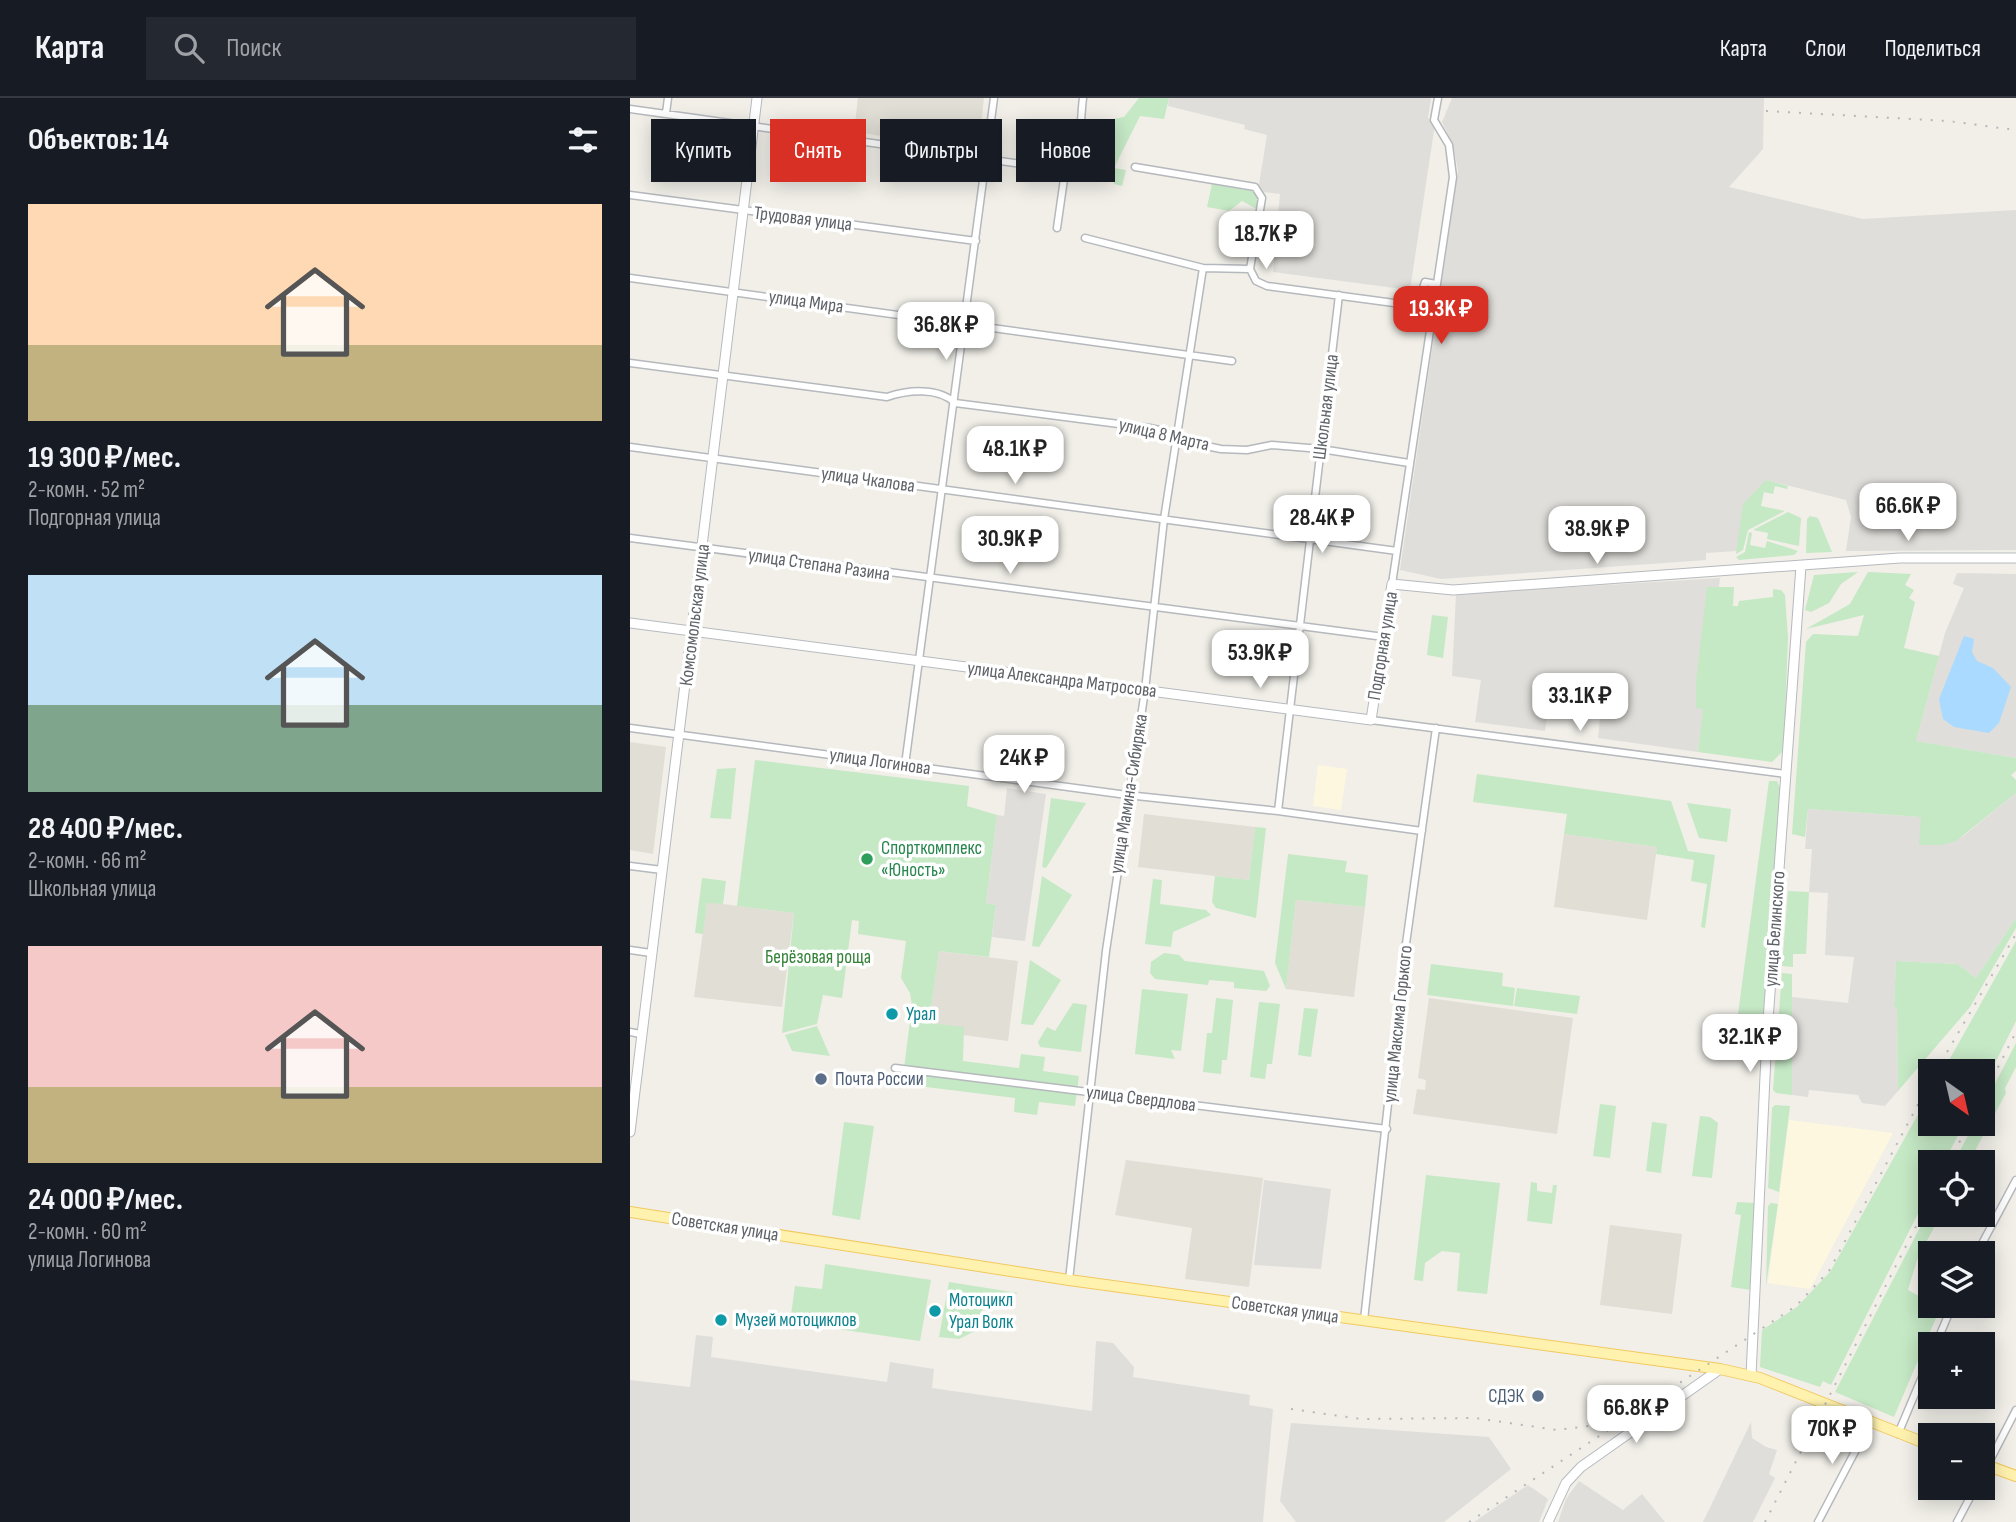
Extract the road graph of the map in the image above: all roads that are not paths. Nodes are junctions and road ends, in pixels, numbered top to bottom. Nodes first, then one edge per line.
1 (668, 98) edge
2 (757, 98) edge
3 (994, 98) edge
4 (1083, 98) edge
5 (1438, 98) edge
6 (630, 109) edge
7 (666, 113) junction
8 (714, 119) edge
9 (755, 119) edge
10 (992, 119) edge
11 (1080, 119) edge
12 (756, 124) edge
13 (880, 142) edge
14 (1135, 167) dead end
15 (747, 182) edge
16 (984, 182) edge
17 (1064, 182) edge
18 (630, 195) edge
19 (744, 211) junction
20 (1057, 228) dead end
21 (1085, 238) dead end
22 (976, 241) junction
23 (1203, 268) junction
24 (1250, 269) junction
25 (630, 278) edge
26 (1436, 284) junction
27 (734, 292) junction
28 (1339, 295) junction
29 (965, 324) junction
30 (1191, 354) junction
31 (1233, 361) dead end
32 (630, 363) edge
33 (724, 374) junction
34 (955, 403) junction
35 (1177, 440) junction
36 (630, 447) edge
37 (1321, 450) junction
38 (715, 457) junction
39 (1409, 463) junction
40 (941, 491) junction
41 (1164, 519) junction
42 (630, 538) edge
43 (1310, 539) junction
44 (703, 549) junction
45 (1397, 551) junction
46 (2016, 558) edge
47 (1801, 566) junction
48 (929, 579) junction
49 (1392, 584) junction
50 (1153, 607) junction
51 (630, 623) edge
52 (1299, 626) junction
53 (694, 632) junction
54 (1384, 637) junction
55 (919, 661) junction
56 (1144, 690) junction
57 (1290, 709) junction
58 (1371, 720) junction
59 (630, 728) edge
60 (1436, 729) junction
61 (680, 735) junction
62 (905, 765) junction
63 (1786, 774) junction
64 (1127, 795) junction
65 (1278, 811) junction
66 (1422, 831) junction
67 (630, 866) edge
68 (662, 870) junction
69 (630, 950) edge
70 (651, 953) junction
71 (635, 1033) edge
72 (895, 1068) dead end
73 (1091, 1093) junction
74 (1387, 1129) junction
75 (630, 1132) edge
76 (2016, 1180) edge
77 (2014, 1190) edge
78 (630, 1212) edge
79 (1984, 1241) edge
80 (1069, 1280) junction
81 (1364, 1320) junction
82 (1720, 1368) junction
83 (1751, 1376) junction
84 (1918, 1386) edge
85 (2016, 1410) edge
86 (1870, 1423) junction
87 (1898, 1434) junction
88 (1918, 1441) edge
89 (1995, 1448) edge
90 (1995, 1471) edge
91 (2016, 1476) edge
92 (1969, 1500) edge
93 (1548, 1522) edge
94 (1818, 1522) edge
95 (1957, 1522) edge

1 - 7 street
2 - 9 street, Комсомольская улица
3 - 10 street
4 - 11 street
5 - 26 street, Подгорная улица
6 - 7 street
7 - 8 street
12 - 13 street
14 - 24 street
15 - 19 street, Комсомольская улица
16 - 22 street
17 - 20 street
18 - 19 street, Трудовая улица
19 - 22 street, Трудовая улица
19 - 27 street, Комсомольская улица
21 - 23 street
22 - 29 street
23 - 24 street
23 - 30 street, улица Мамина-Сибиряка
24 - 28 street
25 - 27 street, улица Мира
26 - 28 street
26 - 39 street, Подгорная улица
27 - 29 street, улица Мира
27 - 33 street, Комсомольская улица
28 - 37 street, Школьная улица
29 - 30 street, улица Мира
29 - 34 street
30 - 31 street, улица Мира
30 - 35 street, улица Мамина-Сибиряка
32 - 33 street, улица 8 Марта
33 - 34 street, улица 8 Марта
33 - 38 street, Комсомольская улица
34 - 35 street, улица 8 Марта
34 - 40 street
35 - 37 street, улица 8 Марта
35 - 41 street, улица Мамина-Сибиряка
36 - 38 street, улица Чкалова
37 - 39 street, улица 8 Марта
37 - 43 street, Школьная улица
38 - 40 street, улица Чкалова
38 - 44 street, Комсомольская улица
39 - 45 street, Подгорная улица
40 - 41 street, улица Чкалова
40 - 48 street
41 - 43 street, улица Чкалова
41 - 50 street, улица Мамина-Сибиряка
42 - 44 street, улица Степана Разина
43 - 45 street, улица Чкалова
43 - 52 street, Школьная улица
44 - 48 street, улица Степана Разина
44 - 53 street, Комсомольская улица
45 - 49 street, Подгорная улица
46 - 47 street
47 - 49 street
47 - 63 street, улица Белинского
48 - 50 street, улица Степана Разина
48 - 55 street
49 - 54 street, Подгорная улица
50 - 52 street, улица Степана Разина
50 - 56 street, улица Мамина-Сибиряка
51 - 53 street, улица Александра Матросова
52 - 54 street, улица Степана Разина
52 - 57 street, Школьная улица
53 - 55 street, улица Александра Матросова
53 - 61 street, Комсомольская улица
54 - 58 street, Подгорная улица
55 - 56 street, улица Александра Матросова
55 - 62 street
56 - 57 street, улица Александра Матросова
56 - 64 street, улица Мамина-Сибиряка
57 - 58 street, улица Александра Матросова
57 - 65 street, Школьная улица
58 - 60 street, улица Александра Матросова
59 - 61 street, улица Логинова
60 - 63 street, улица Александра Матросова
60 - 66 street, улица Максима Горького
61 - 62 street, улица Логинова
61 - 68 street, Комсомольская улица
62 - 64 street, улица Логинова
63 - 83 street, улица Белинского
64 - 65 street, улица Логинова
64 - 73 street, улица Мамина-Сибиряка
65 - 66 street, улица Логинова
66 - 74 street, улица Максима Горького
67 - 68 street
68 - 70 street, Комсомольская улица
69 - 70 street
70 - 71 street, Комсомольская улица
71 - 75 street, Комсомольская улица
72 - 73 street, улица Свердлова
73 - 74 street, улица Свердлова
73 - 80 street, улица Мамина-Сибиряка
74 - 81 street, улица Максима Горького
76 - 77 street
77 - 79 street
78 - 80 main road, Советская улица
80 - 81 main road, Советская улица
81 - 82 main road, Советская улица
82 - 83 main road, Советская улица
82 - 93 street
83 - 86 main road, Советская улица
84 - 87 street
85 - 89 street
86 - 87 main road, Советская улица
86 - 94 street
87 - 88 main road, Советская улица
90 - 91 main road
92 - 95 street

